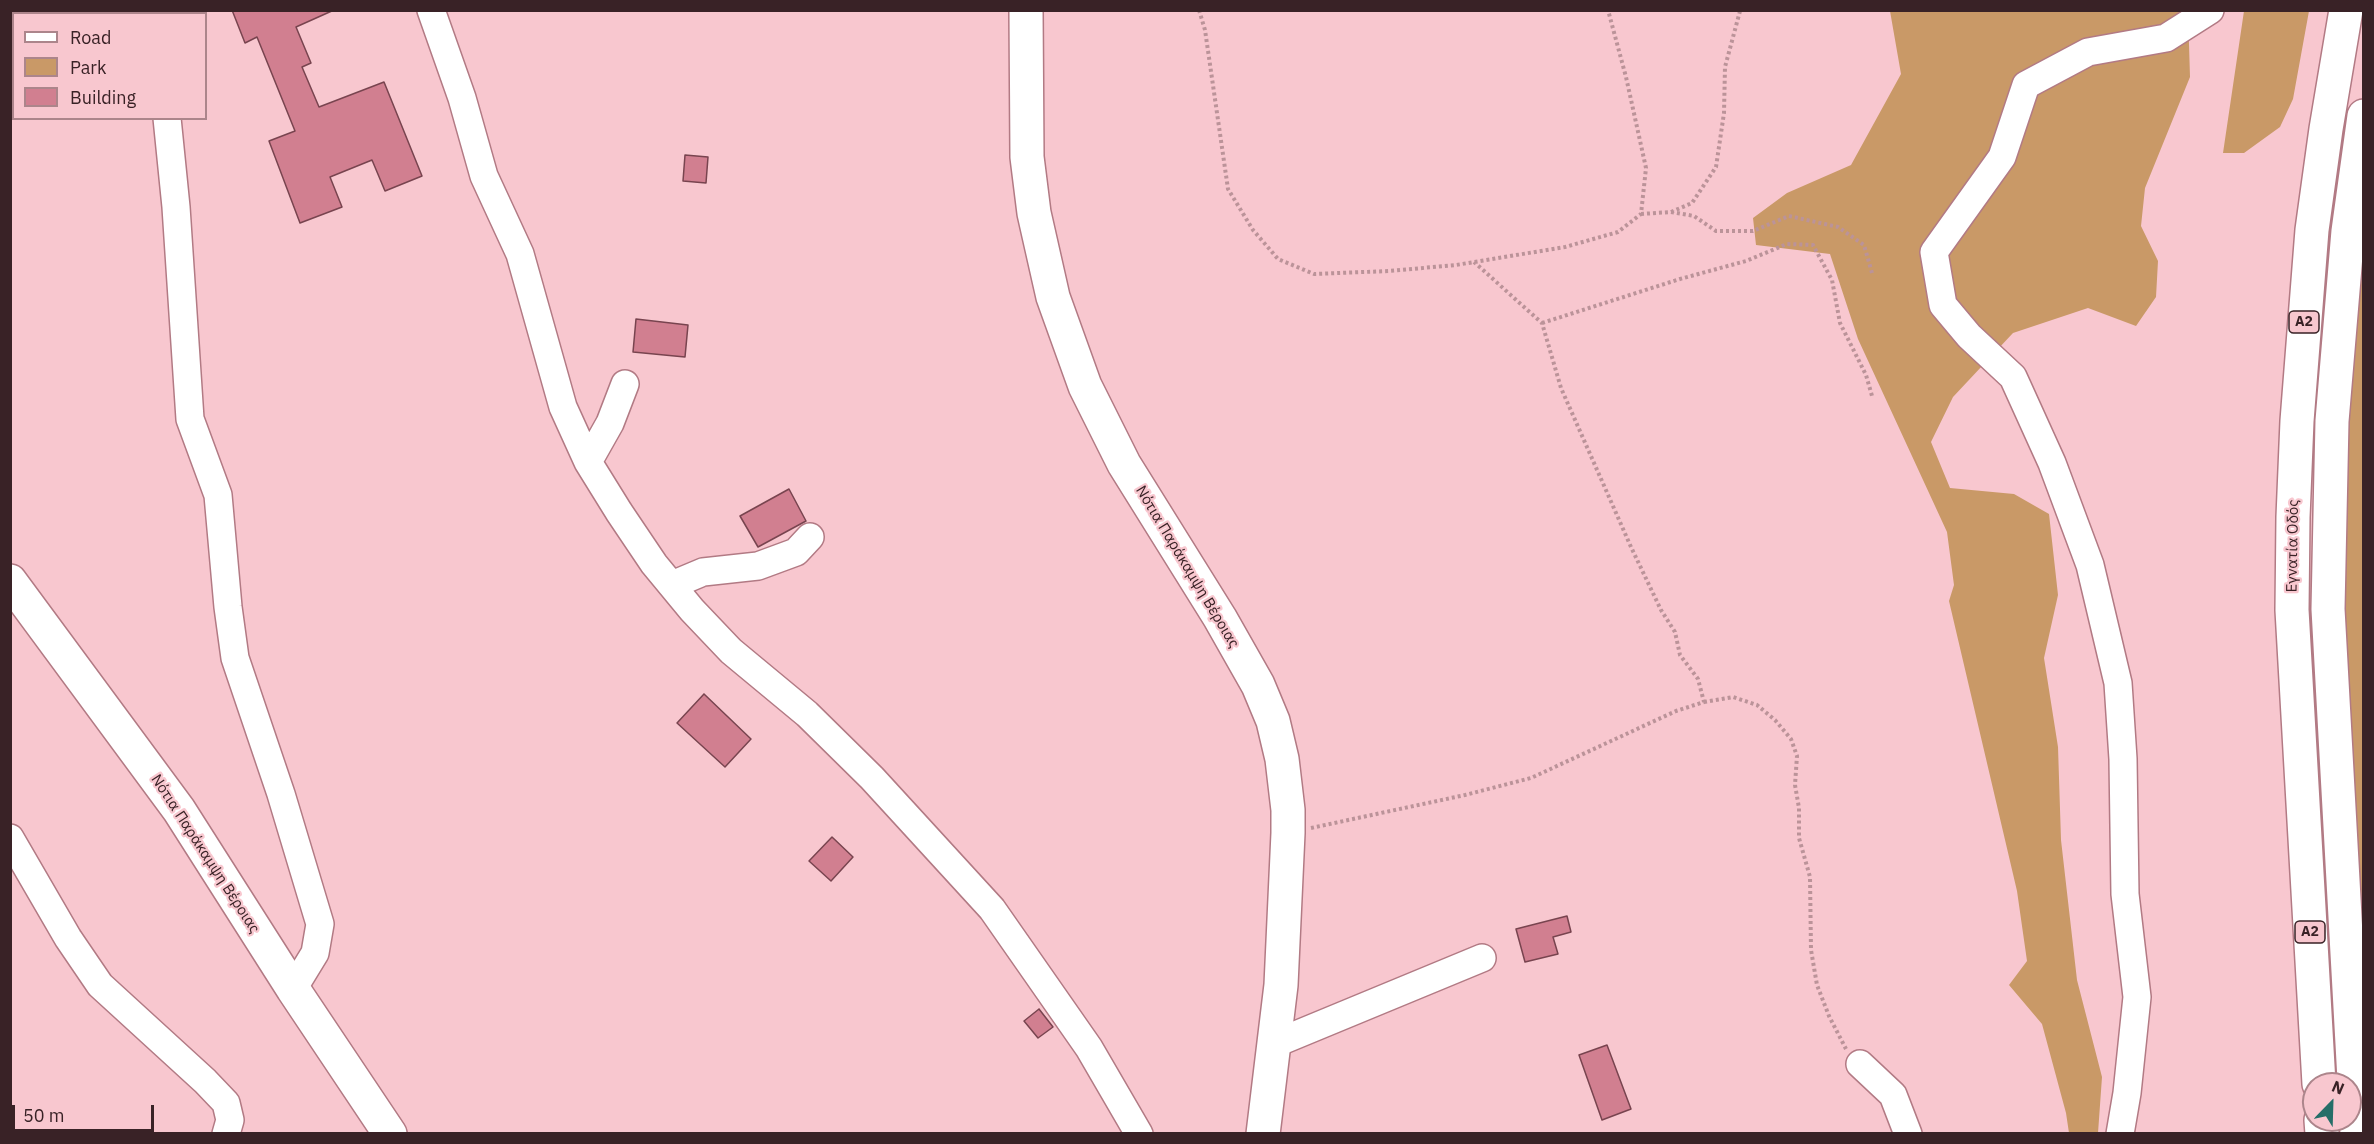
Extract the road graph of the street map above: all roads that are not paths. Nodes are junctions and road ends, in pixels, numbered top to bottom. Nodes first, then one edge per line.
1 (431, 10) edge
2 (1026, 10) edge
3 (2210, 10) edge
4 (2346, 10) edge
5 (2364, 116) edge
6 (167, 120) edge
7 (625, 384) dead end
8 (588, 462) junction
9 (810, 537) dead end
10 (10, 581) edge
11 (672, 585) junction
12 (10, 838) edge
13 (1482, 958) dead end
14 (293, 988) junction
15 (1274, 1044) junction
16 (1860, 1065) road end
17 (2318, 1072) edge
18 (226, 1134) edge
19 (390, 1134) edge
20 (1138, 1134) edge
21 (1263, 1134) edge
22 (1908, 1134) edge
23 (2120, 1134) edge
24 (2357, 1134) edge

1 - 8 street
2 - 15 main road, Νότια Παράκαμψη Βέροιας
3 - 23 street
4 - 17 main road, Εγνατία Οδός / Α2
5 - 24 main road, Α2
6 - 14 street
7 - 8 street
8 - 11 street
9 - 11 street
10 - 14 main road, Νότια Παράκαμψη Βέροιας
11 - 20 street
12 - 18 street
13 - 15 street
14 - 19 main road, Νότια Παράκαμψη Βέροιας
15 - 21 main road, Νότια Παράκαμψη Βέροιας
16 - 22 street

